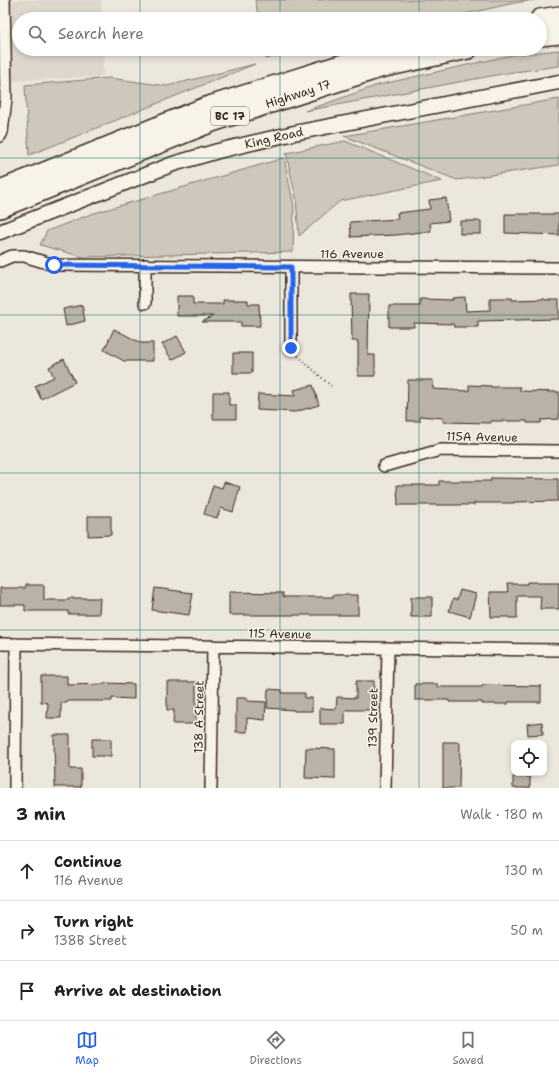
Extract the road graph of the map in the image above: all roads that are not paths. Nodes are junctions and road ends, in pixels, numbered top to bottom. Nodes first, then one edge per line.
1 (4, 0) edge
2 (559, 16) edge
3 (547, 18) edge
4 (559, 34) edge
5 (547, 35) edge
6 (368, 56) edge
7 (436, 56) edge
8 (559, 82) edge
9 (0, 136) edge
10 (0, 190) edge
11 (0, 208) edge
12 (0, 232) edge
13 (0, 261) edge
14 (145, 265) junction
15 (291, 267) junction
16 (559, 268) edge
17 (145, 303) dead end
18 (291, 348) road end
19 (559, 451) edge
20 (384, 466) dead end
21 (0, 644) edge
22 (16, 644) junction
23 (213, 646) junction
24 (388, 648) junction
25 (559, 650) edge
26 (15, 788) edge
27 (211, 788) edge
28 (385, 788) edge

1 - 9 street
2 - 3 highway
4 - 5 highway
6 - 10 highway, Highway 17 / BC 17
7 - 11 highway, Highway 17 / BC 17
8 - 12 street, King Road
13 - 14 street, 116 Avenue
14 - 15 street, 116 Avenue
14 - 17 street
15 - 16 street, 116 Avenue
15 - 18 street
19 - 20 street, 115A Avenue
21 - 22 street, 115 Avenue
22 - 23 street, 115 Avenue
22 - 26 street
23 - 24 street, 115 Avenue
23 - 27 street, 138 A Street
24 - 25 street, 115 Avenue
24 - 28 street, 139 Street

